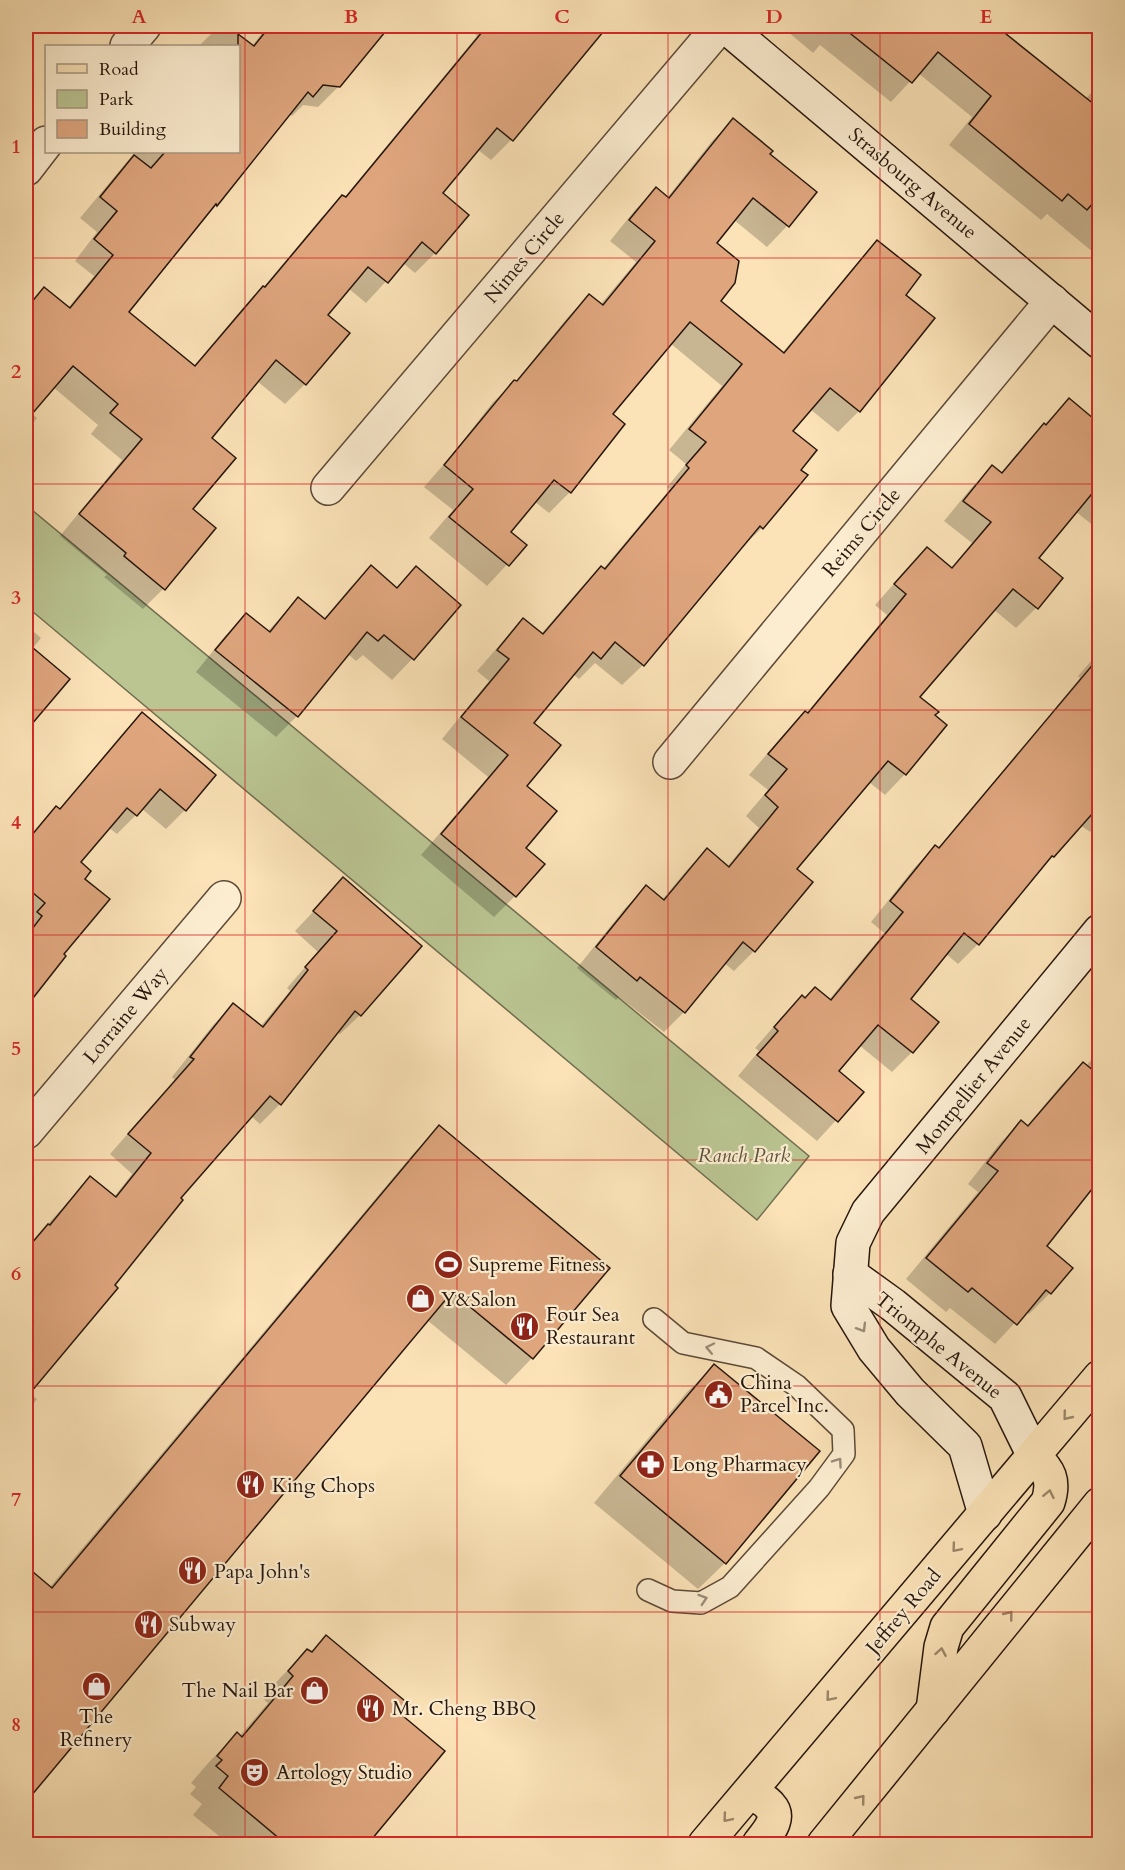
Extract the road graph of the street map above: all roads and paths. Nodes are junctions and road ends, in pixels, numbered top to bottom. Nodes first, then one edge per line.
1 (144, 26) edge
2 (720, 26) edge
3 (725, 26) edge
4 (128, 45) edge
5 (45, 144) edge
6 (26, 169) edge
7 (1052, 301) junction
8 (1100, 342) edge
9 (328, 488) dead end
10 (670, 762) dead end
11 (224, 898) dead end
12 (1100, 931) edge
13 (26, 1132) edge
14 (851, 1259) junction
15 (654, 1319) dead end
16 (1100, 1377) edge
17 (1034, 1456) junction
18 (1100, 1504) edge
19 (985, 1514) junction
20 (648, 1590) dead end
21 (933, 1710) junction
22 (750, 1792) junction
23 (705, 1845) edge
24 (759, 1845) edge
25 (824, 1845) edge

1 - 4 street
2 - 9 street, Nimes Circle
3 - 7 street, Strasbourg Avenue
5 - 6 street
7 - 8 street, Strasbourg Avenue
7 - 10 street, Reims Circle
11 - 13 street, Lorraine Way
12 - 14 street, Montpellier Avenue
14 - 17 street, Triomphe Avenue
14 -> 19 street, Triomphe Avenue
20 -> 15 lane
16 -> 17 main road, Jeffrey Road
17 - 19 main road, Jeffrey Road
21 -> 17 main road
21 -> 18 main road
19 -> 22 main road, Jeffrey Road
25 -> 21 main road
22 -> 23 main road, Jeffrey Road
22 - 24 main road

